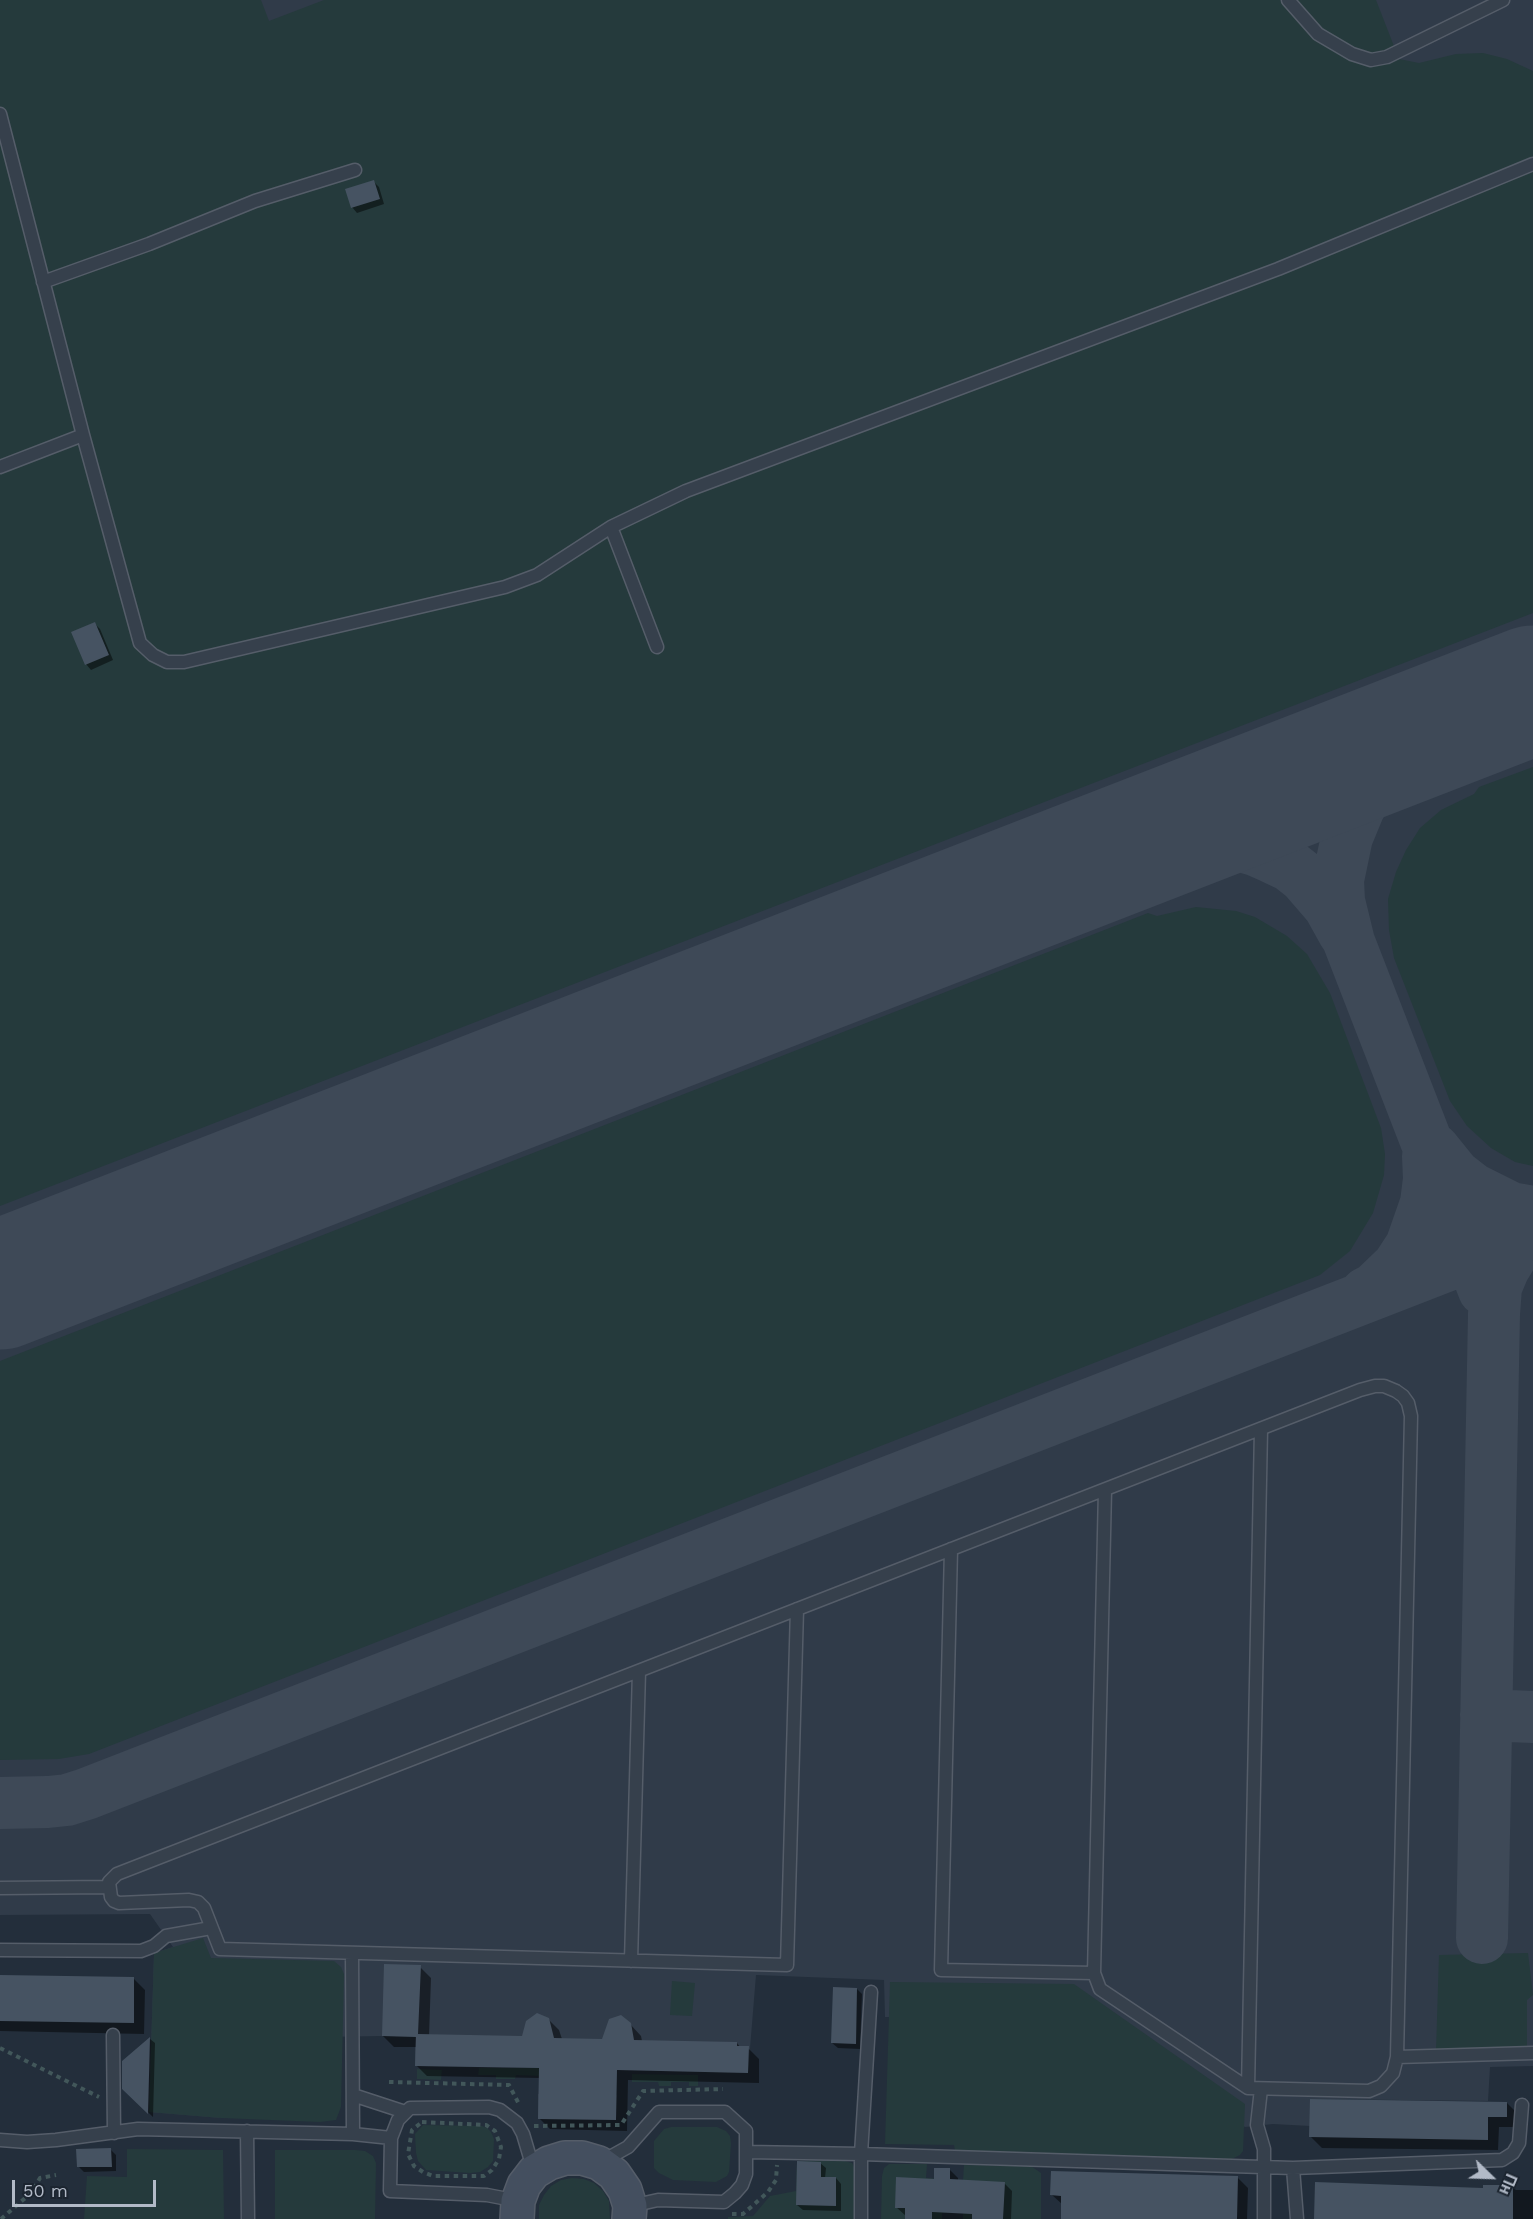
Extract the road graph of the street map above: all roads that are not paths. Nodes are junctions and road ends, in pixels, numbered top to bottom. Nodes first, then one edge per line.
1 (1288, 0) edge
2 (1503, 0) edge
3 (0, 114) edge
4 (1533, 164) edge
5 (355, 170) dead end
6 (43, 282) junction
7 (83, 435) junction
8 (0, 467) edge
9 (611, 527) junction
10 (657, 647) dead end
11 (1261, 1429) junction
12 (1105, 1490) junction
13 (951, 1549) junction
14 (797, 1609) junction
15 (639, 1671) junction
16 (109, 1887) junction
17 (0, 1888) edge
18 (212, 1928) junction
19 (0, 1950) edge
20 (352, 1953) junction
21 (631, 1961) junction
22 (1094, 1973) junction
23 (871, 1992) dead end
24 (113, 2035) dead end
25 (1533, 2053) edge
26 (1397, 2057) junction
27 (1248, 2088) junction
28 (1261, 2089) junction
29 (353, 2095) junction
30 (1522, 2105) dead end
31 (405, 2112) junction
32 (247, 2131) junction
33 (114, 2133) junction
34 (353, 2134) junction
35 (391, 2138) junction
36 (0, 2140) edge
37 (747, 2152) junction
38 (861, 2154) junction
39 (599, 2163) junction
40 (1264, 2167) junction
41 (1293, 2168) junction
42 (534, 2172) junction
43 (517, 2210) edge
44 (629, 2213) edge
45 (248, 2219) edge
46 (861, 2219) edge
47 (1264, 2219) edge
48 (1297, 2219) edge

1 - 2 lane
3 - 6 lane
4 - 9 lane
5 - 6 lane
6 - 7 lane
7 - 8 lane
7 - 9 lane
9 - 10 lane
11 - 12 lane
11 - 26 lane
11 - 27 lane
12 - 13 lane
12 - 22 lane
13 - 14 lane
13 - 22 lane
14 - 15 lane
14 - 21 lane
15 - 16 lane
15 - 21 lane
16 - 17 lane
16 - 18 lane
18 - 19 lane
18 - 20 lane
20 - 21 lane
20 - 29 lane
22 - 27 lane
23 - 38 lane
24 - 33 lane
25 - 26 lane
26 - 28 lane
27 - 28 lane
28 - 40 lane
29 - 31 lane
29 - 34 lane
30 - 41 lane
31 - 35 lane
31 - 42 lane
32 - 33 lane
32 - 34 lane
32 - 45 lane
33 - 36 lane
34 - 35 lane
35 - 43 lane
37 - 38 lane
37 - 39 lane
37 - 44 lane
38 - 40 lane
38 - 46 lane
39 - 42 main road
39 - 44 main road
40 - 41 lane
40 - 47 lane
41 - 48 lane
42 - 43 main road

